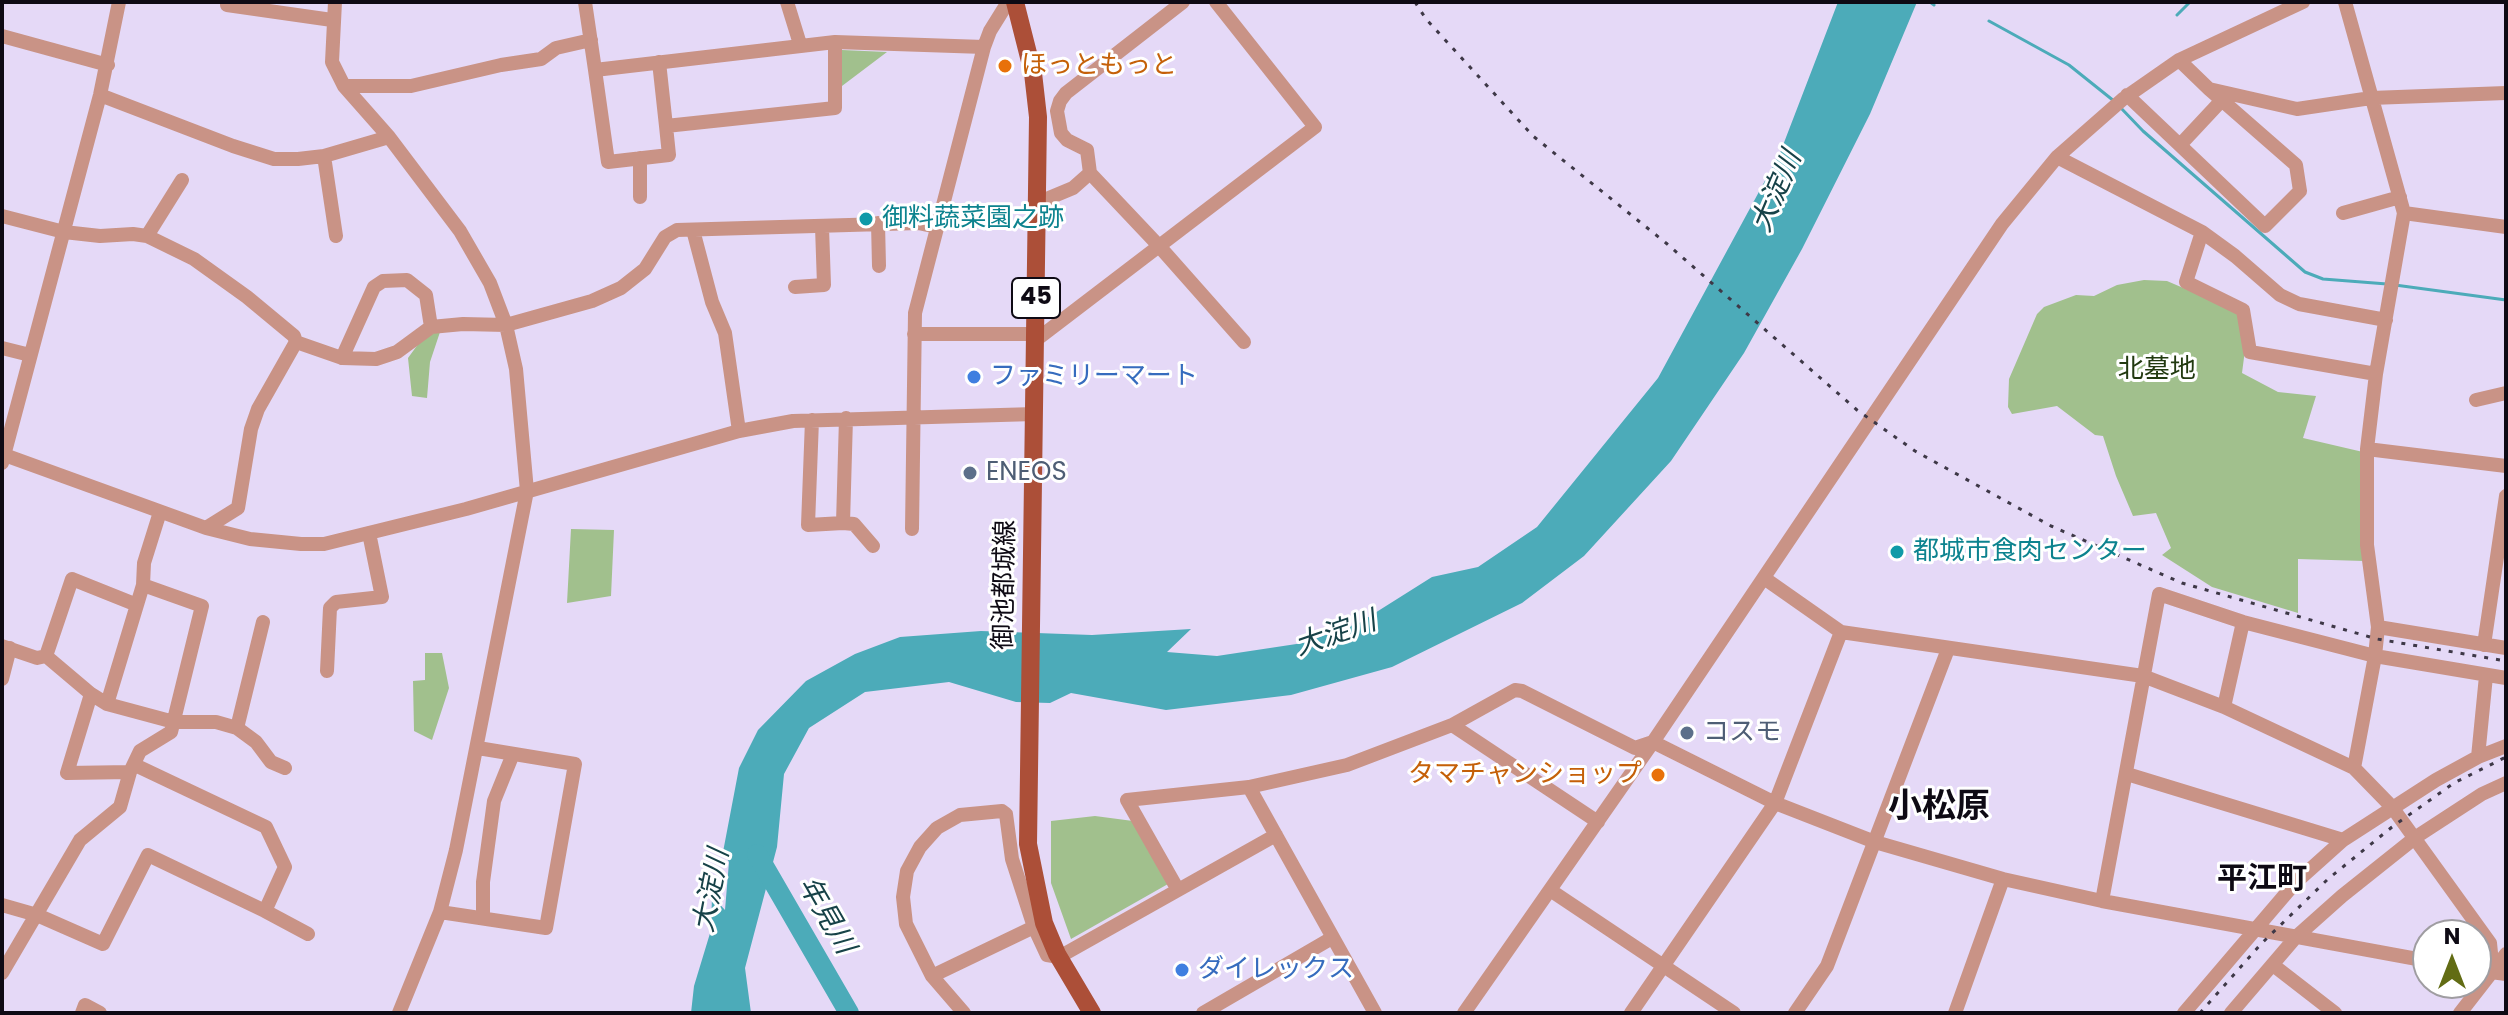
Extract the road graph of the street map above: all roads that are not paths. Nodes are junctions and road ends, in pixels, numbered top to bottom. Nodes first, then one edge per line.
1 (119, 2) edge
2 (335, 2) edge
3 (587, 2) edge
4 (787, 2) edge
5 (1008, 2) edge
6 (1015, 2) edge
7 (1183, 2) edge
8 (1216, 2) edge
9 (2303, 2) edge
10 (2345, 2) edge
11 (227, 5) dead end
12 (332, 20) junction
13 (2, 36) edge
14 (591, 40) junction
15 (835, 42) junction
16 (800, 44) junction
17 (984, 47) junction
18 (2179, 60) junction
19 (659, 62) junction
20 (108, 65) junction
21 (595, 70) junction
22 (344, 86) junction
23 (2209, 89) junction
24 (2506, 93) edge
25 (100, 95) junction
26 (2125, 97) junction
27 (2371, 98) junction
28 (2222, 100) junction
29 (666, 126) junction
30 (389, 137) junction
31 (2180, 145) junction
32 (324, 156) junction
33 (2057, 157) junction
34 (640, 158) junction
35 (1090, 173) junction
36 (182, 180) dead end
37 (640, 197) dead end
38 (2400, 197) junction
39 (1037, 203) junction
40 (2343, 213) dead end
41 (2404, 213) junction
42 (2, 216) edge
43 (878, 223) junction
44 (822, 227) junction
45 (937, 227) junction
46 (2506, 227) edge
47 (693, 230) junction
48 (64, 232) junction
49 (2202, 232) junction
50 (147, 236) junction
51 (336, 236) dead end
52 (1159, 246) junction
53 (879, 266) dead end
54 (795, 287) dead end
55 (2386, 320) junction
56 (506, 325) junction
57 (431, 327) junction
58 (914, 334) junction
59 (1036, 337) junction
60 (296, 342) junction
61 (1244, 342) dead end
62 (2, 348) edge
63 (30, 355) junction
64 (342, 358) junction
65 (2376, 374) junction
66 (2506, 393) edge
67 (2476, 400) dead end
68 (1035, 414) junction
69 (846, 418) junction
70 (914, 419) junction
71 (812, 420) junction
72 (739, 431) junction
73 (2367, 449) junction
74 (3, 458) edge
75 (2506, 466) edge
76 (527, 491) junction
77 (2506, 496) edge
78 (160, 512) junction
79 (843, 523) junction
80 (206, 528) junction
81 (912, 529) dead end
82 (369, 533) junction
83 (873, 546) dead end
84 (1764, 578) junction
85 (143, 585) junction
86 (137, 605) junction
87 (263, 622) dead end
88 (2243, 622) junction
89 (2378, 627) junction
90 (1841, 632) junction
91 (2484, 645) junction
92 (6, 647) edge
93 (2506, 648) edge
94 (1948, 649) junction
95 (46, 656) junction
96 (2375, 656) junction
97 (327, 671) dead end
98 (2143, 676) junction
99 (2486, 676) junction
100 (2506, 678) edge
101 (2, 679) edge
102 (91, 694) junction
103 (107, 704) junction
104 (2224, 707) junction
105 (174, 722) junction
106 (1452, 725) junction
107 (237, 728) junction
108 (1653, 742) junction
109 (2506, 746) edge
110 (478, 748) junction
111 (513, 754) junction
112 (2478, 757) junction
113 (285, 768) dead end
114 (2354, 768) junction
115 (132, 769) junction
116 (2127, 774) junction
117 (2506, 783) edge
118 (1249, 787) junction
119 (1775, 803) junction
120 (2392, 807) junction
121 (1598, 822) junction
122 (1276, 835) junction
123 (2416, 837) junction
124 (2343, 840) junction
125 (1875, 842) junction
126 (2003, 879) junction
127 (1178, 890) junction
128 (1550, 890) junction
129 (2102, 901) junction
130 (2, 905) edge
131 (265, 911) junction
132 (440, 912) junction
133 (37, 915) junction
134 (483, 917) junction
135 (1034, 927) junction
136 (2255, 930) junction
137 (308, 934) dead end
138 (2296, 937) junction
139 (1332, 938) junction
140 (2506, 954) edge
141 (1059, 957) junction
142 (2412, 958) edge
143 (2273, 965) junction
144 (1664, 966) junction
145 (2, 973) edge
146 (2499, 973) edge
147 (932, 976) junction
148 (82, 1013) edge
149 (100, 1013) edge
150 (399, 1013) edge
151 (964, 1013) edge
152 (1092, 1013) edge
153 (1203, 1013) edge
154 (1375, 1013) edge
155 (1464, 1013) edge
156 (1631, 1013) edge
157 (1734, 1013) edge
158 (1795, 1013) edge
159 (1955, 1013) edge
160 (2184, 1013) edge
161 (2231, 1013) edge
162 (2335, 1013) edge
163 (2460, 1013) edge

1 - 20 street
2 - 12 street
3 - 14 street
4 - 16 street
5 - 17 street
6 - 39 main road, 御池都城線 / 45
7 - 35 street
8 - 52 street
9 - 18 street
10 - 27 street
11 - 12 street
12 - 22 street
13 - 20 street
14 - 21 street
14 - 22 street
15 - 16 street
15 - 17 street
15 - 29 street
16 - 19 street
17 - 45 street
18 - 23 street
18 - 26 street
19 - 21 street
19 - 29 street
20 - 25 street
21 - 34 street
22 - 30 street
23 - 27 street
23 - 28 street
24 - 27 street
25 - 32 street
25 - 48 street
26 - 31 street
26 - 33 street
27 - 38 street
28 - 31 street
28 - 31 street
29 - 34 street
30 - 32 street
30 - 56 street
32 - 51 street
33 - 49 street
33 - 84 street
34 - 37 street
35 - 39 street
35 - 52 street
36 - 50 street
38 - 40 street
38 - 41 street
39 - 59 main road, 御池都城線 / 45
41 - 46 street
41 - 55 street
42 - 48 street
43 - 44 street
43 - 45 street
43 - 53 street
44 - 47 street
44 - 54 street
45 - 58 street
47 - 56 street
47 - 72 street
48 - 50 street
48 - 63 street
49 - 55 street
49 - 65 street
50 - 60 street
52 - 59 street
52 - 61 street
55 - 65 street
56 - 57 street
56 - 76 street
57 - 64 street
57 - 64 street
58 - 59 street
58 - 70 street
59 - 68 main road, 御池都城線 / 45
60 - 64 street
60 - 80 street
62 - 63 street
63 - 74 street
65 - 73 street
66 - 67 street
68 - 70 street
68 - 141 main road, 御池都城線 / 45
69 - 70 street
69 - 71 street
69 - 79 street
70 - 81 street
71 - 72 street
71 - 79 street
72 - 76 street
73 - 75 street
73 - 89 street
74 - 78 street
76 - 82 street
76 - 110 street
77 - 91 street
78 - 80 street
78 - 85 street
79 - 83 street
80 - 82 street
82 - 97 street
84 - 90 street
84 - 108 street
85 - 86 street
85 - 105 street
86 - 95 street
86 - 103 street
87 - 107 street
88 - 96 street
88 - 98 street
88 - 104 street
89 - 91 street
89 - 96 street
90 - 94 street
90 - 119 street
91 - 93 street
92 - 95 street
92 - 101 street
94 - 98 street
94 - 125 street
95 - 102 street
96 - 99 street
96 - 114 street
98 - 104 street
98 - 116 street
99 - 100 street
99 - 112 street
102 - 103 street
102 - 115 street
103 - 105 street
104 - 114 street
105 - 107 street
105 - 115 street
106 - 108 street
106 - 118 street
106 - 121 street
107 - 113 street
108 - 119 street
108 - 121 street
109 - 112 street
110 - 111 street
110 - 132 street
111 - 134 street
111 - 134 street
112 - 120 street
114 - 120 street
115 - 131 street
115 - 133 street
116 - 124 street
116 - 129 street
117 - 123 street
118 - 122 street
118 - 127 street
119 - 125 street
119 - 144 street
120 - 123 street
120 - 124 street
121 - 128 street
122 - 127 street
122 - 139 street
123 - 138 street
123 - 146 street
124 - 136 street
125 - 126 street
125 - 158 street
126 - 129 street
126 - 159 street
127 - 141 street
128 - 144 street
128 - 155 street
129 - 136 street
130 - 133 street
131 - 133 street
131 - 137 street
132 - 134 street
132 - 150 street
133 - 145 street
135 - 141 street
135 - 147 street
135 - 147 street
136 - 138 street
136 - 160 street
138 - 142 street
138 - 143 street
139 - 153 street
139 - 154 street
140 - 146 street
141 - 152 main road, 御池都城線 / 45
143 - 161 street
143 - 162 street
144 - 156 street
144 - 157 street
146 - 163 street
147 - 151 street
148 - 149 street

